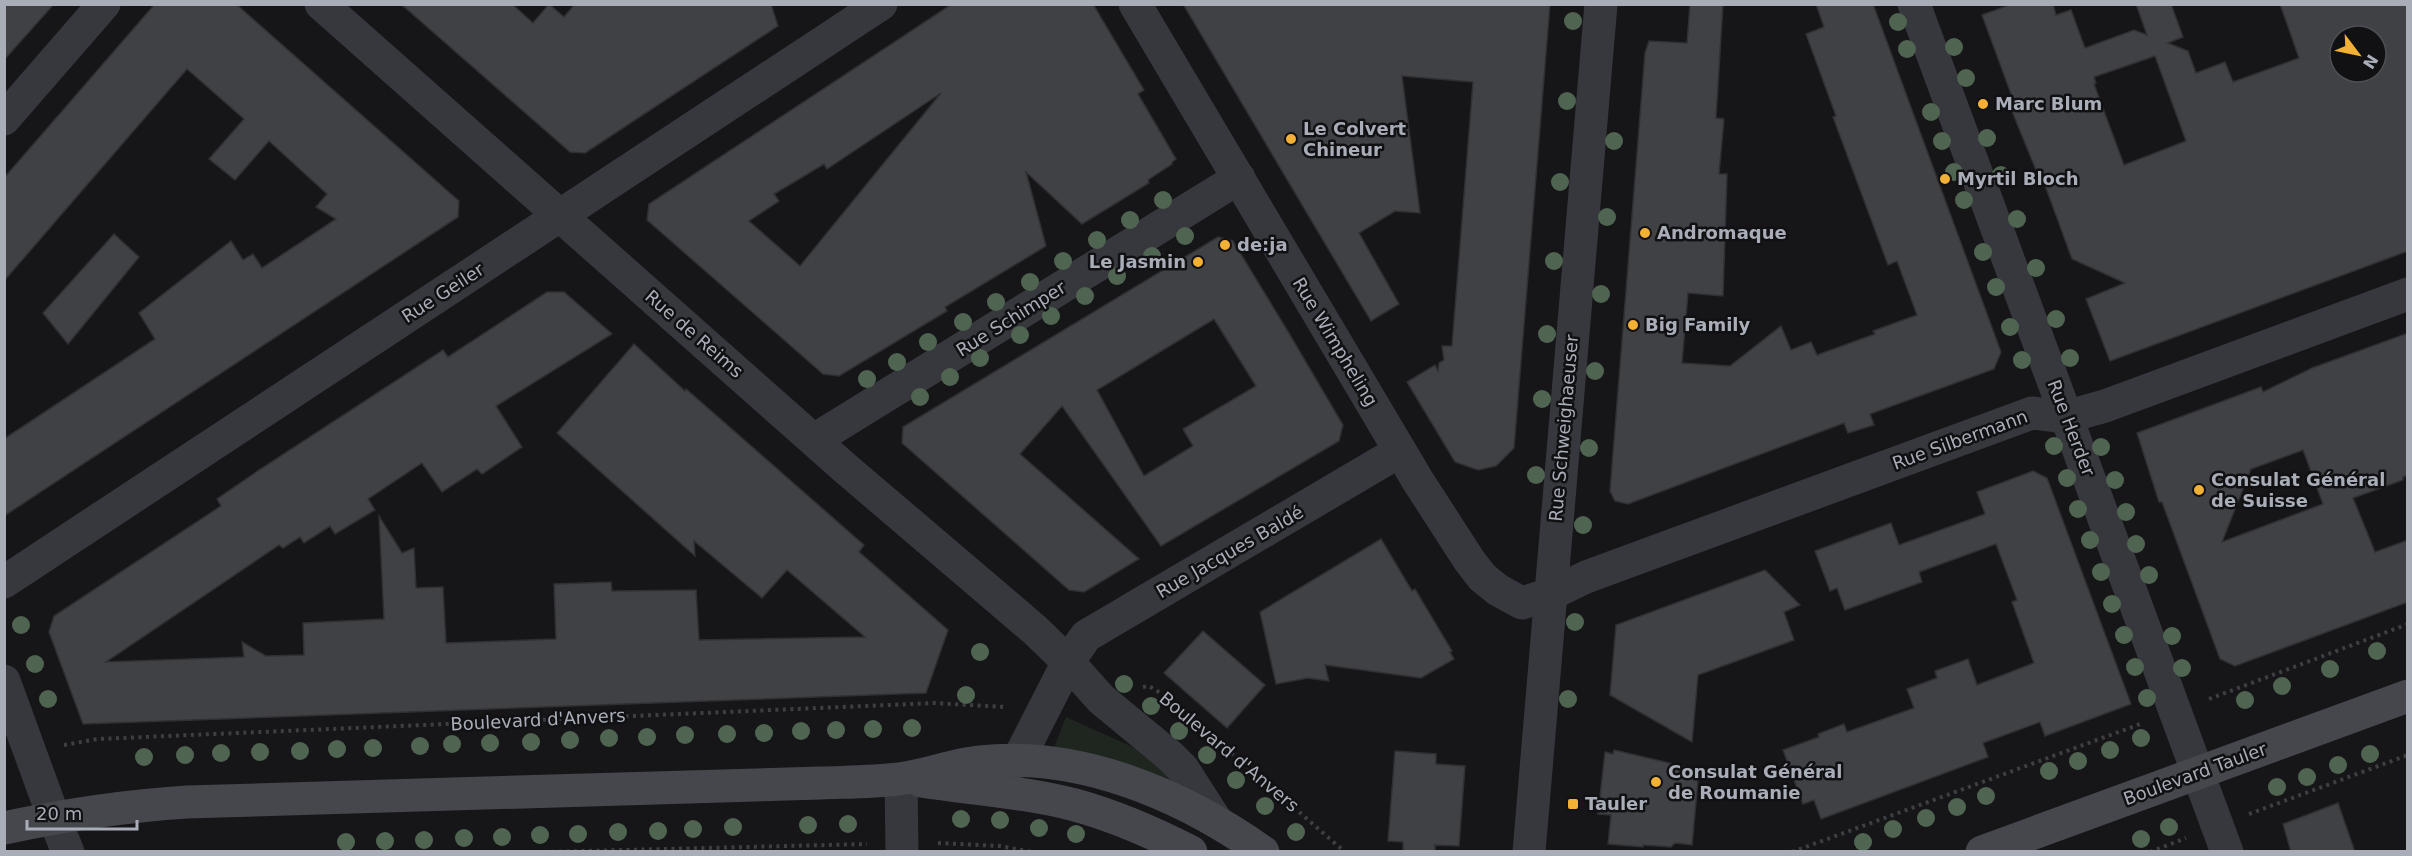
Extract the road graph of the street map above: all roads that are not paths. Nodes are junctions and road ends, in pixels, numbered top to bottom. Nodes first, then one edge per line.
1 (104, 4) edge
2 (321, 4) edge
3 (881, 4) edge
4 (1135, 4) edge
5 (1601, 4) edge
6 (1914, 4) edge
7 (4, 119) edge
8 (1239, 178) junction
9 (561, 216) junction
10 (2408, 294) edge
11 (2066, 417) junction
12 (814, 440) junction
13 (1400, 451) junction
14 (4, 582) edge
15 (1551, 594) junction
16 (1068, 662) junction
17 (4, 681) edge
18 (2408, 696) edge
19 (1017, 762) junction
20 (2198, 773) junction
21 (901, 778) junction
22 (54, 818) junction
23 (1215, 819) junction
24 (4, 828) edge
25 (2222, 839) edge
26 (902, 847) edge
27 (68, 852) edge
28 (1191, 852) edge
29 (1263, 852) edge
30 (1529, 852) edge
31 (1983, 852) edge

1 - 7 street
2 - 9 street, Rue de Reims
3 - 9 street, Rue Geiler
4 - 8 street, Rue Wimpheling
5 - 15 street, Rue Schweighaeuser
6 - 11 street, Rue Herder
8 - 12 street, Rue Schimper
8 - 13 street, Rue Wimpheling
9 - 12 street, Rue de Reims
9 - 14 street, Rue Geiler
10 - 11 street, Rue Silbermann
11 - 15 street, Rue Silbermann
11 - 20 street, Rue Herder
12 - 16 street, Rue de Reims
13 - 15 street, Rue Wimpheling
13 - 16 street, Rue Jacques Baldé
15 - 30 street, Rue Schweighaeuser
16 - 19 street
16 - 23 street
17 - 22 street
18 - 20 main road, Boulevard Tauler
19 - 21 main road
19 - 23 main road
20 - 25 street, Rue Herder
20 - 31 main road, Boulevard Tauler
21 - 22 main road
21 - 26 street
21 - 28 main road
22 - 24 main road
22 - 27 street
23 - 29 main road

